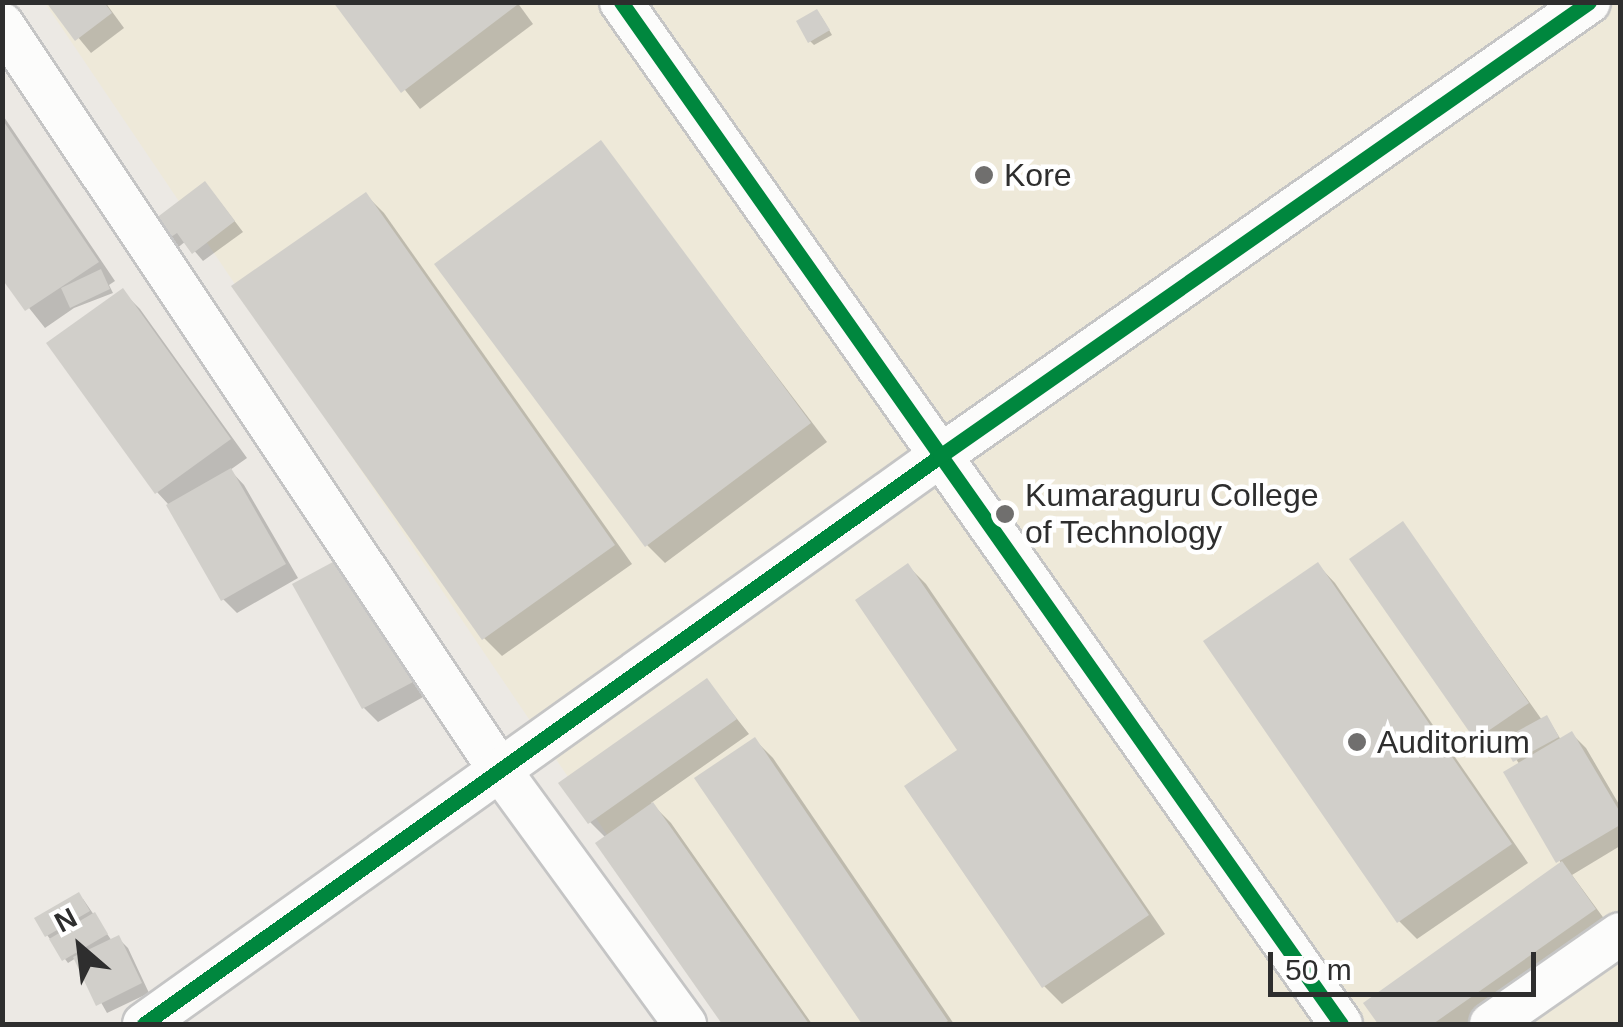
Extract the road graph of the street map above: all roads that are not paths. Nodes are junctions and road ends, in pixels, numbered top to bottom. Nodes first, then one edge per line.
1 (622, 2) edge
2 (1589, 2) edge
3 (2, 24) edge
4 (940, 456) junction
5 (499, 769) junction
6 (1620, 934) edge
7 (144, 1024) edge
8 (685, 1024) edge
9 (1342, 1024) edge
10 (1490, 1024) edge

1 - 4 street
2 - 4 street
3 - 5 street
4 - 5 street
4 - 9 street
5 - 7 street
5 - 8 street
6 - 10 street

